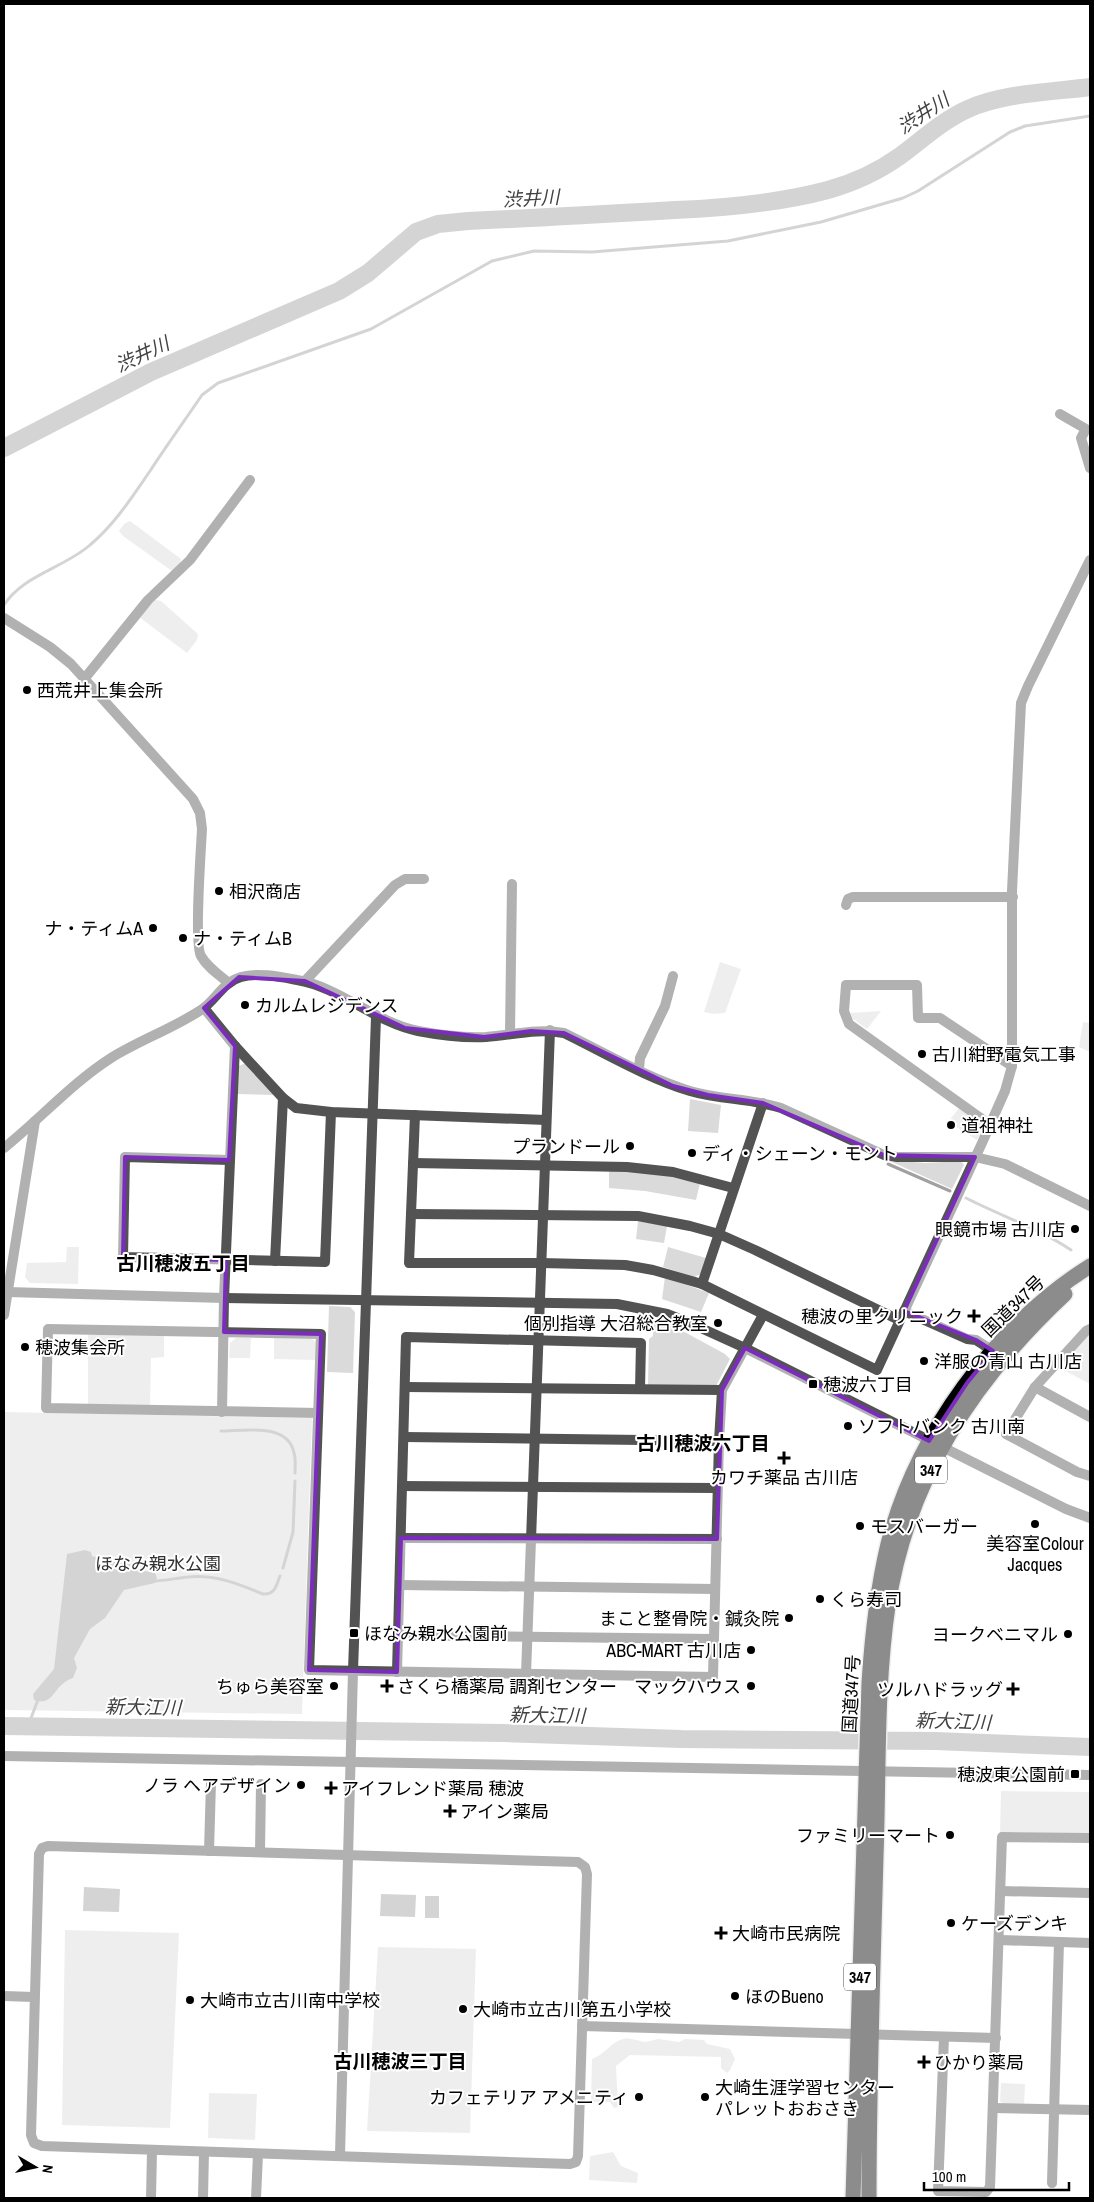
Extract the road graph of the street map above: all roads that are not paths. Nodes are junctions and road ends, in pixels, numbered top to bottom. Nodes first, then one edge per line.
1 (1060, 414) dead end
2 (1090, 468) edge
3 (250, 480) dead end
4 (1090, 560) edge
5 (4, 618) edge
6 (85, 678) junction
7 (424, 879) dead end
8 (512, 884) dead end
9 (1013, 897) junction
10 (846, 905) dead end
11 (673, 976) dead end
12 (305, 981) junction
13 (229, 983) junction
14 (204, 1008) junction
15 (376, 1017) junction
16 (550, 1030) junction
17 (510, 1034) junction
18 (235, 1046) junction
19 (1012, 1066) junction
20 (639, 1069) junction
21 (283, 1098) junction
22 (763, 1103) junction
23 (331, 1112) junction
24 (372, 1113) junction
25 (415, 1115) junction
26 (35, 1120) junction
27 (546, 1120) junction
28 (989, 1124) junction
29 (4, 1148) edge
30 (975, 1157) junction
31 (229, 1160) junction
32 (413, 1163) junction
33 (544, 1164) junction
34 (733, 1188) junction
35 (1090, 1206) edge
36 (411, 1214) junction
37 (542, 1215) junction
38 (719, 1234) junction
39 (226, 1260) junction
40 (275, 1261) junction
41 (541, 1263) junction
42 (1090, 1266) edge
43 (1090, 1271) edge
44 (702, 1284) junction
45 (7, 1292) junction
46 (224, 1298) junction
47 (365, 1300) junction
48 (539, 1303) junction
49 (763, 1315) junction
50 (4, 1316) edge
51 (902, 1316) junction
52 (1090, 1329) edge
53 (224, 1332) junction
54 (538, 1340) junction
55 (745, 1348) junction
56 (993, 1351) junction
57 (405, 1387) junction
58 (1035, 1387) junction
59 (536, 1388) junction
60 (640, 1389) junction
61 (722, 1390) junction
62 (222, 1412) junction
63 (318, 1413) junction
64 (1090, 1417) edge
65 (404, 1437) junction
66 (534, 1439) junction
67 (719, 1441) junction
68 (935, 1444) junction
69 (1090, 1476) edge
70 (402, 1486) junction
71 (532, 1487) junction
72 (717, 1488) junction
73 (1090, 1518) edge
74 (401, 1538) junction
75 (531, 1538) junction
76 (716, 1539) junction
77 (400, 1585) junction
78 (529, 1586) junction
79 (715, 1589) junction
80 (398, 1635) junction
81 (527, 1637) junction
82 (714, 1639) junction
83 (353, 1671) junction
84 (397, 1672) junction
85 (526, 1674) junction
86 (4, 1756) edge
87 (352, 1763) junction
88 (872, 1772) junction
89 (1090, 1775) edge
90 (211, 1782) dead end
91 (261, 1784) dead end
92 (1090, 1838) edge
93 (209, 1851) junction
94 (260, 1852) junction
95 (348, 1855) junction
96 (1001, 1891) junction
97 (1090, 1893) edge
98 (999, 1940) junction
99 (1059, 1942) junction
100 (1090, 1942) edge
101 (4, 1996) edge
102 (34, 1997) junction
103 (582, 2026) junction
104 (865, 2035) junction
105 (944, 2037) junction
106 (996, 2038) junction
107 (993, 2108) junction
108 (1054, 2109) junction
109 (1090, 2110) edge
110 (152, 2151) junction
111 (204, 2152) junction
112 (258, 2154) junction
113 (340, 2155) junction
114 (1052, 2182) dead end
115 (151, 2198) edge
116 (203, 2198) edge
117 (256, 2198) edge
118 (854, 2198) edge
119 (870, 2198) edge

1 - 2 street
3 - 6 street
4 - 9 street
5 - 6 street
6 - 13 street
7 - 12 street
8 - 17 street
9 - 10 street
9 - 19 street
11 - 20 street
12 - 13 street
12 - 15 street
13 - 14 street
14 - 18 street
14 - 26 street
15 - 17 street
15 - 24 street
16 - 17 street
16 - 20 street
16 - 27 street
18 - 21 street
18 - 31 street
19 - 28 street
19 - 28 street
20 - 22 street
21 - 23 street
21 - 40 street
22 - 30 street
22 - 34 street
23 - 24 street
23 - 40 street
24 - 25 street
24 - 47 street
25 - 27 street
25 - 32 street
26 - 29 street
26 - 45 street
27 - 33 street
28 - 30 street
30 - 35 street
30 - 51 street
31 - 39 street
31 - 39 street
32 - 33 street
32 - 36 street
33 - 34 street
33 - 37 street
34 - 38 street
36 - 37 street
36 - 41 street
37 - 38 street
37 - 41 street
38 - 44 street
38 - 51 street
39 - 40 street
39 - 46 street
41 - 44 street
41 - 48 street
42 - 56 highway, 国道347号 / 347
43 - 68 highway, 国道347号 / 347
44 - 49 street
45 - 46 street
45 - 50 street
46 - 47 street
46 - 53 street
47 - 48 street
47 - 83 street
48 - 54 street
48 - 55 street
49 - 51 street
49 - 55 street
51 - 56 street
52 - 58 street
53 - 62 street
53 - 62 street
53 - 63 street
54 - 57 street
54 - 59 street
54 - 60 street
55 - 61 street
55 - 68 street
56 - 68 highway, 国道347号 / 347
57 - 59 street
57 - 65 street
58 - 64 street
58 - 69 street
59 - 60 street
59 - 66 street
60 - 61 street
61 - 67 street
62 - 63 street
63 - 83 street
65 - 66 street
65 - 70 street
66 - 67 street
66 - 71 street
67 - 72 street
68 - 73 street
68 - 88 highway, 国道347号 / 347
70 - 71 street
70 - 74 street
71 - 72 street
71 - 75 street
72 - 76 street
74 - 75 street
74 - 77 street
75 - 76 street
75 - 78 street
76 - 79 street
77 - 78 street
77 - 80 street
78 - 79 street
78 - 81 street
79 - 82 street
80 - 81 street
80 - 84 street
81 - 82 street
81 - 85 street
82 - 85 street
83 - 84 street
83 - 87 street
84 - 85 street
86 - 87 street
87 - 88 street
87 - 95 street
88 - 89 street
88 - 104 highway, 国道347号 / 347
90 - 93 street
91 - 94 street
92 - 96 street
93 - 94 street
93 - 102 street
94 - 95 street
95 - 103 street
95 - 113 street
96 - 97 street
96 - 98 street
98 - 99 street
98 - 106 street
99 - 100 street
99 - 108 street
101 - 102 street
102 - 110 street
103 - 104 street
103 - 113 street
104 - 105 street
104 - 118 highway, 国道347号 / 347
104 - 119 highway, 国道347号 / 347
105 - 106 street
105 - 107 street
106 - 107 street
107 - 108 street
108 - 109 street
108 - 114 street
110 - 111 street
110 - 115 street
111 - 112 street
111 - 116 street
112 - 113 street
112 - 117 street

